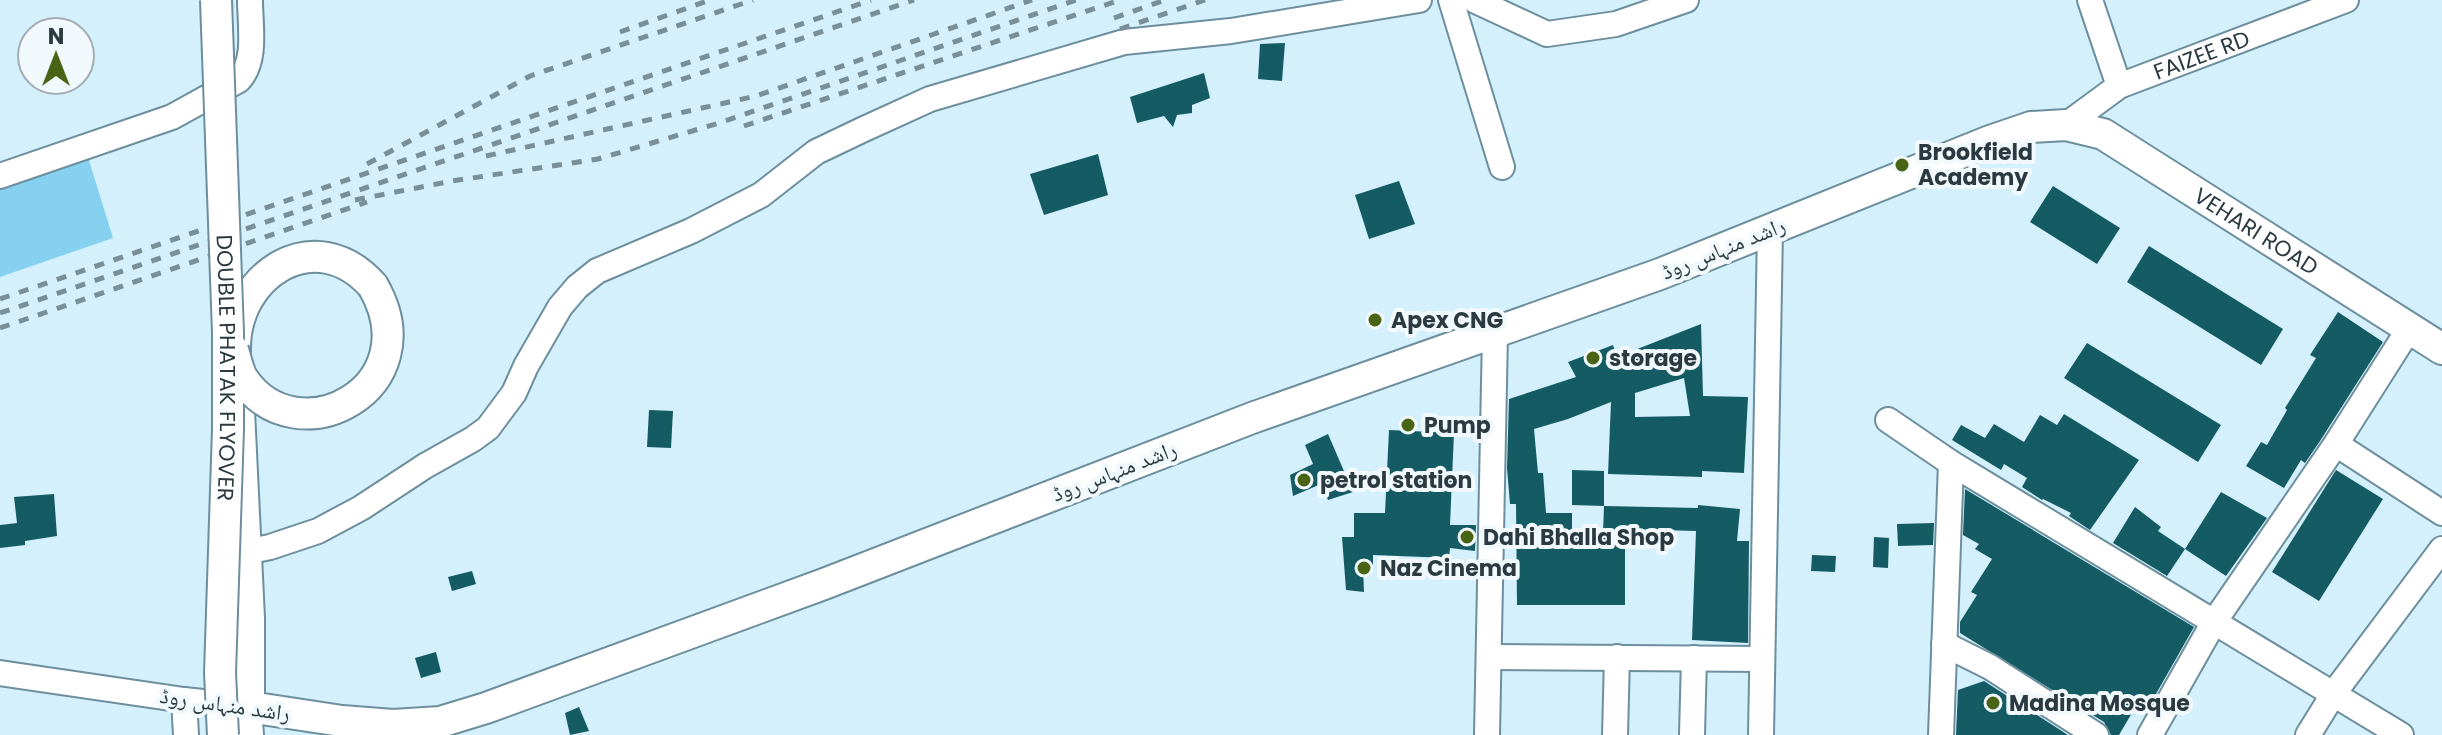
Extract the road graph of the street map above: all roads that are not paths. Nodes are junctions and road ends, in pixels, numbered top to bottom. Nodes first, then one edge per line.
1 (196, 0) edge
2 (216, 0) edge
3 (250, 0) edge
4 (1419, 0) edge
5 (1451, 0) edge
6 (1474, 0) edge
7 (1686, 0) edge
8 (2346, 0) edge
9 (2094, 1) edge
10 (2119, 86) junction
11 (2066, 125) junction
12 (1502, 167) dead end
13 (0, 176) edge
14 (1770, 230) junction
15 (2409, 329) junction
16 (228, 333) junction
17 (1495, 333) junction
18 (2442, 349) edge
19 (1888, 420) dead end
20 (2336, 444) junction
21 (1951, 463) junction
22 (2442, 513) edge
23 (2442, 549) edge
24 (246, 552) junction
25 (2214, 622) junction
26 (1944, 644) junction
27 (1489, 657) junction
28 (1617, 657) junction
29 (1694, 658) junction
30 (1762, 659) junction
31 (0, 673) edge
32 (2334, 693) junction
33 (184, 700) junction
34 (250, 721) edge
35 (186, 735) edge
36 (204, 735) edge
37 (223, 735) edge
38 (1487, 735) edge
39 (1615, 735) edge
40 (1692, 735) edge
41 (1761, 735) edge
42 (1941, 735) edge
43 (2096, 735) edge
44 (2150, 735) edge
45 (2308, 735) edge
46 (2401, 735) edge

1 - 36 main road, DOUBLE PHATAK FLYOVER
2 - 16 main road, DOUBLE PHATAK FLYOVER, bridge
3 - 13 street
4 - 24 street
5 - 12 street
6 - 7 street
8 - 10 street, FAIZEE RD
9 - 10 street
10 - 11 street, FAIZEE RD
11 - 14 main road, راشد منہاس روڈ
11 - 15 main road, VEHARI ROAD
14 - 17 main road, راشد منہاس روڈ
14 - 30 street
15 - 18 main road, VEHARI ROAD
15 - 20 street
16 - 24 main road, bridge
16 - 37 main road, DOUBLE PHATAK FLYOVER, bridge
17 - 27 street
17 - 34 main road, راشد منہاس روڈ
19 - 21 street
20 - 22 street
20 - 25 street
21 - 25 street
21 - 26 street
23 - 32 street
24 - 34 main road
25 - 32 street
25 - 44 street
26 - 42 street
26 - 43 street
27 - 28 street
27 - 38 street
28 - 29 street
28 - 39 street
29 - 30 street
29 - 40 street
30 - 41 street
31 - 33 street, راشد منہاس روڈ
32 - 45 street
32 - 46 street
33 - 34 street, راشد منہاس روڈ
33 - 35 street

